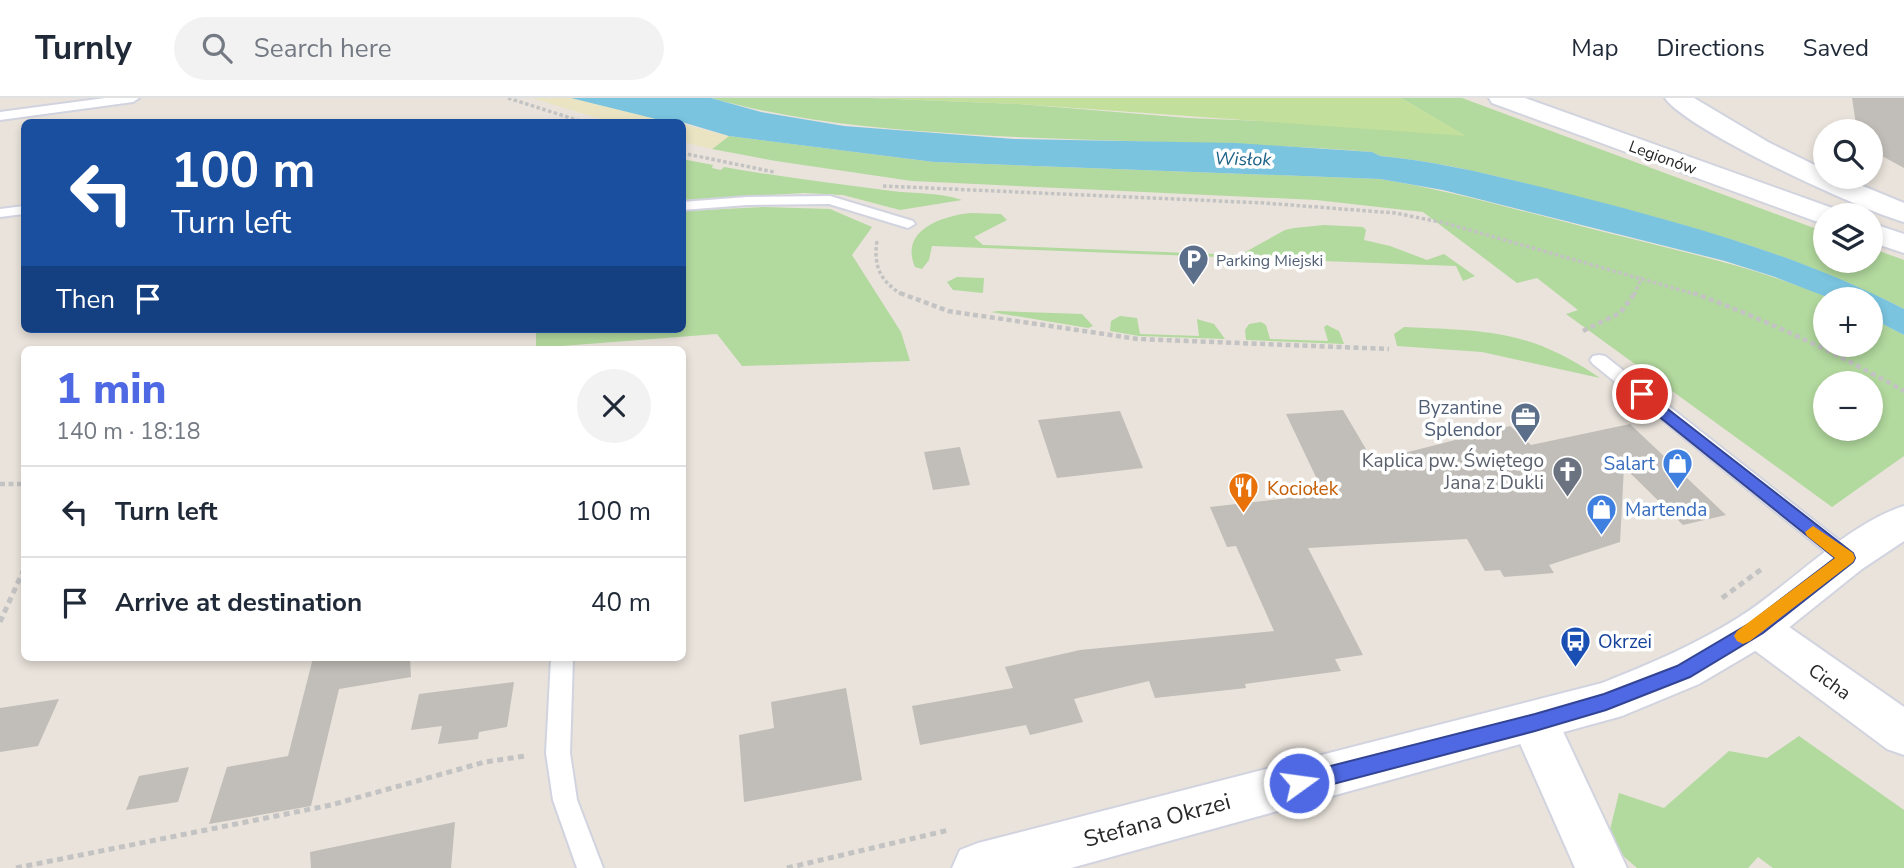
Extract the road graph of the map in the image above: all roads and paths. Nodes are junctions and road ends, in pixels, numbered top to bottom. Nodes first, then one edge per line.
1 (132, 98) edge
2 (508, 98) edge
3 (1501, 98) edge
4 (1676, 98) edge
5 (0, 116) edge
6 (574, 119) edge
7 (686, 154) edge
8 (779, 173) dead end
9 (871, 186) dead end
10 (686, 206) edge
11 (21, 210) edge
12 (1813, 211) edge
13 (0, 213) edge
14 (1904, 213) edge
15 (908, 224) dead end
16 (1883, 236) edge
17 (879, 237) dead end
18 (1904, 244) edge
19 (1642, 277) junction
20 (1583, 331) dead end
21 (1389, 349) dead end
22 (1599, 360) dead end
23 (1904, 391) edge
24 (0, 484) edge
25 (21, 484) edge
26 (1904, 521) edge
27 (1847, 558) junction
28 (21, 576) edge
29 (0, 622) edge
30 (1757, 628) junction
31 (562, 661) edge
32 (1535, 723) junction
33 (1904, 734) edge
34 (558, 753) junction
35 (16, 868) edge
36 (590, 868) edge
37 (978, 868) edge
38 (1601, 868) edge

1 - 5 lane
2 - 6 path
3 - 12 street, Legionów
4 - 14 street
7 - 8 path
9 - 19 path
10 - 15 lane
11 - 13 lane
16 - 18 street
17 - 21 path
19 - 20 path
19 - 23 path
22 - 27 lane
24 - 25 path
26 - 27 street, Stefana Okrzei
27 - 30 street, Stefana Okrzei
28 - 29 path
30 - 32 street, Stefana Okrzei
30 - 33 street, Cicha
31 - 34 lane
32 - 37 street, Stefana Okrzei
32 - 38 street
34 - 35 path
34 - 36 lane

